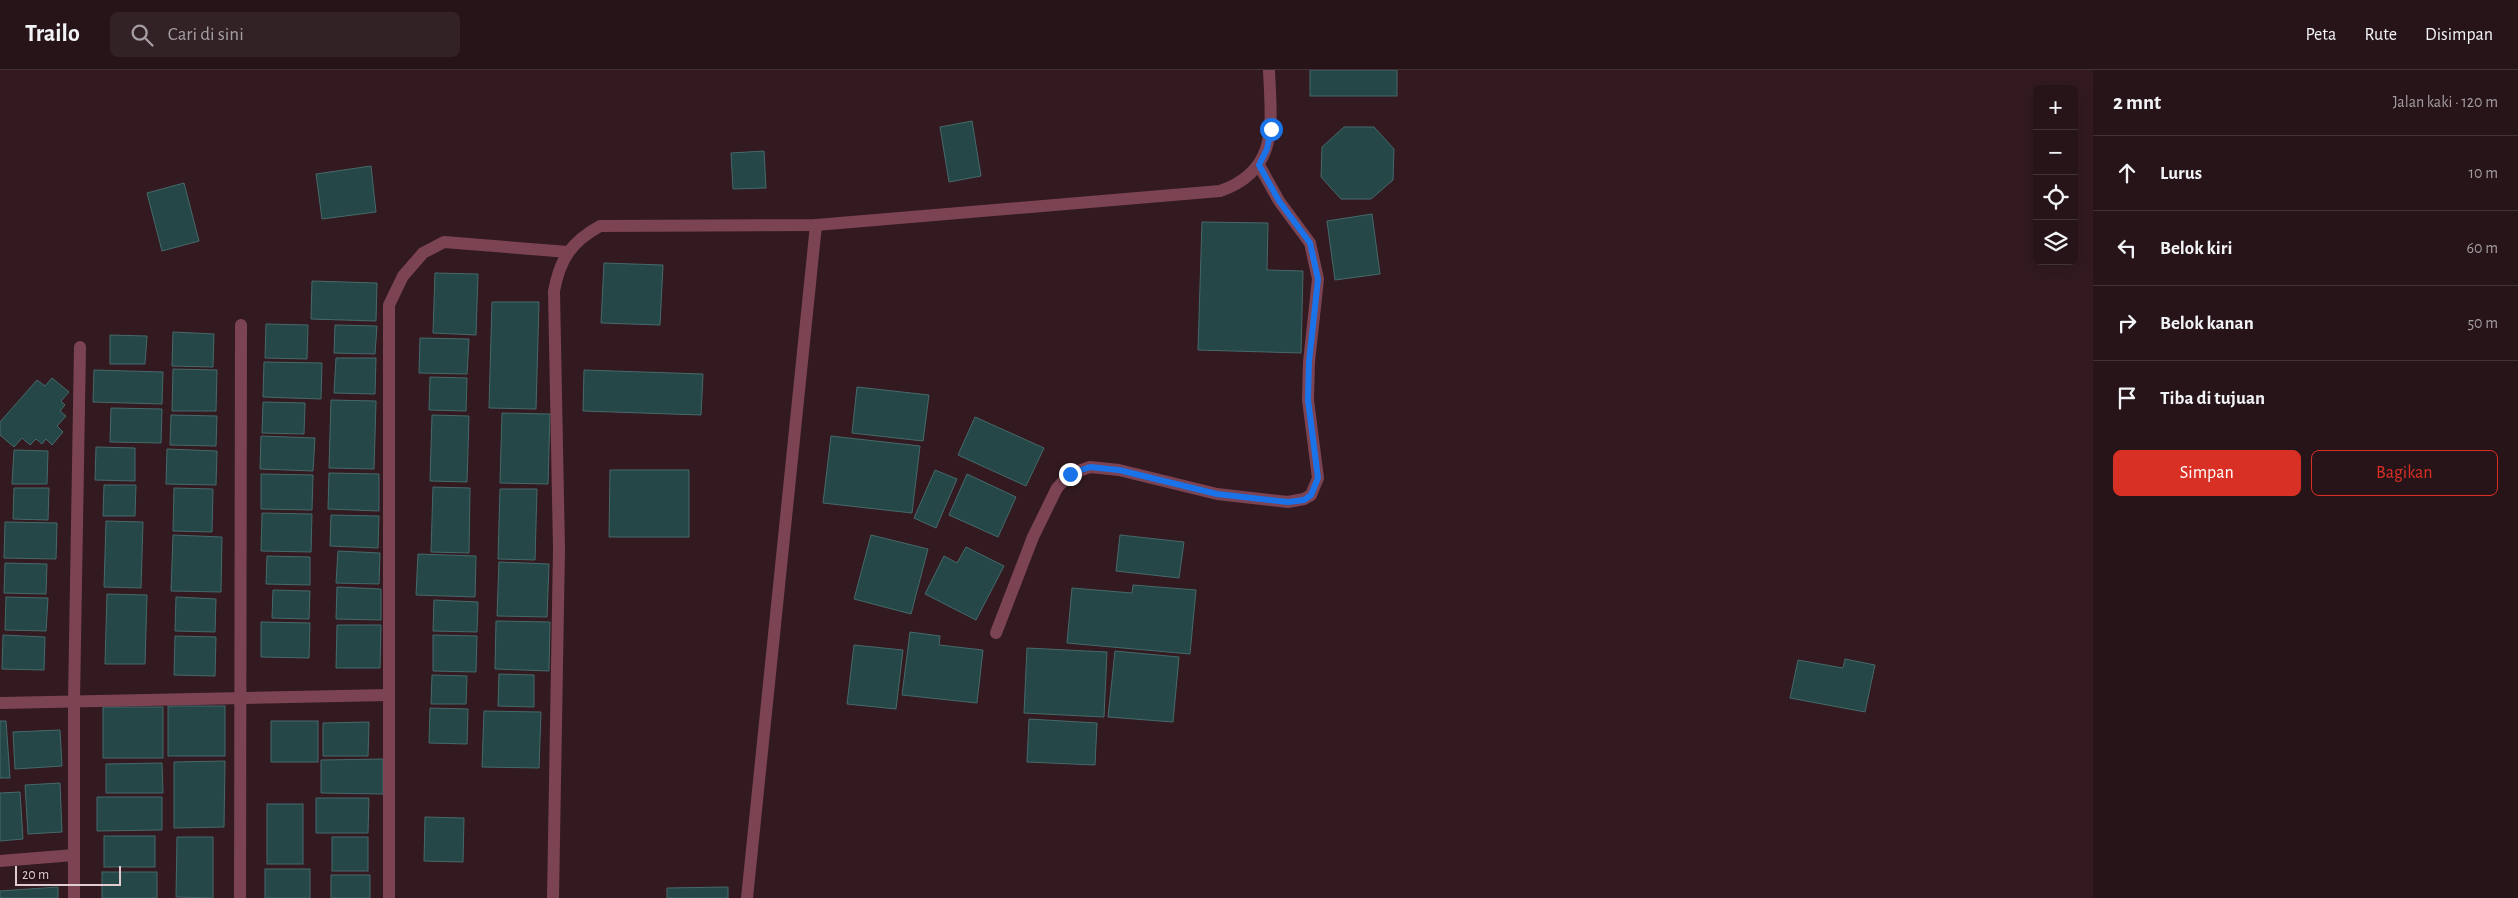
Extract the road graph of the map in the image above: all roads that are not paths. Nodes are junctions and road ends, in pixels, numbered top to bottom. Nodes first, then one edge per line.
1 (1269, 70) edge
2 (1259, 165) junction
3 (816, 225) junction
4 (568, 252) junction
5 (241, 325) dead end
6 (80, 347) dead end
7 (996, 633) dead end
8 (389, 695) junction
9 (241, 698) junction
10 (74, 702) junction
11 (0, 703) edge
12 (74, 854) junction
13 (0, 861) edge
14 (74, 898) edge
15 (240, 898) edge
16 (389, 898) edge
17 (553, 898) edge
18 (747, 898) edge

1 - 2 street
2 - 3 street
2 - 7 street
3 - 4 street
3 - 18 street
4 - 8 street
4 - 17 street
5 - 9 street
6 - 10 street
8 - 9 street
8 - 16 street
9 - 10 street
9 - 15 street
10 - 11 street
10 - 12 street
12 - 13 street
12 - 14 street

